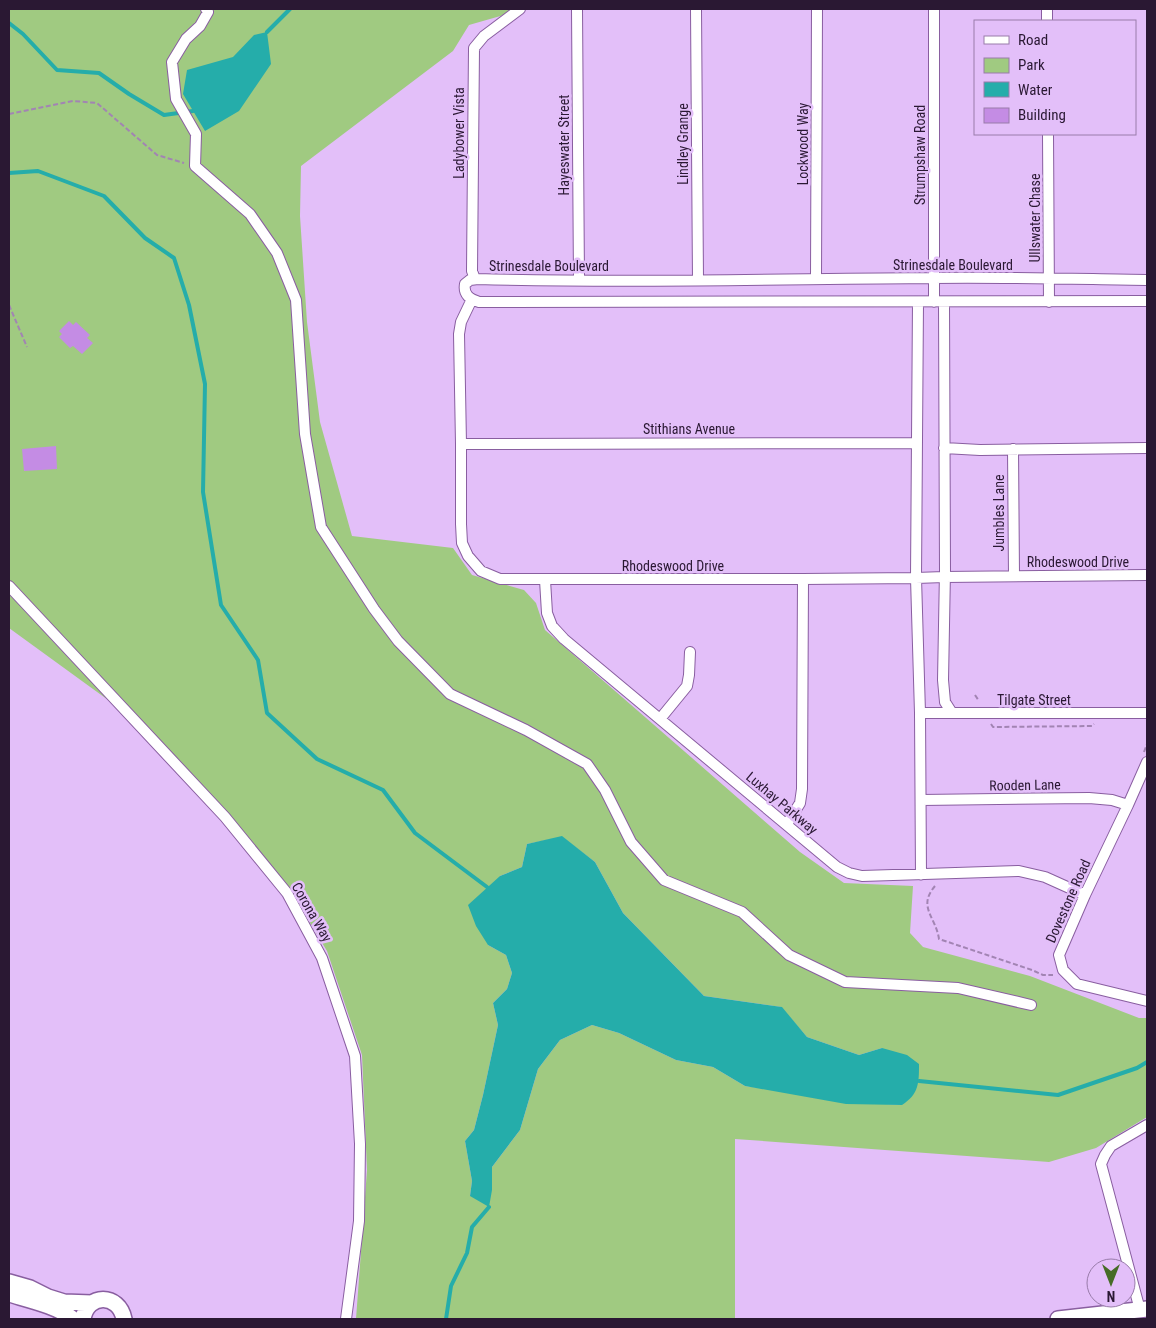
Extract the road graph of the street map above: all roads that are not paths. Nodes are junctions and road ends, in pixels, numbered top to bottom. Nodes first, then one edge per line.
1 (206, 9) edge
2 (520, 9) edge
3 (577, 9) edge
4 (696, 9) edge
5 (817, 9) edge
6 (934, 9) edge
7 (1048, 135) edge
8 (934, 278) junction
9 (1049, 279) junction
10 (475, 280) junction
11 (579, 280) junction
12 (698, 280) junction
13 (816, 280) junction
14 (1147, 280) edge
15 (472, 299) junction
16 (1147, 301) edge
17 (918, 302) junction
18 (939, 302) junction
19 (1049, 302) junction
20 (916, 442) junction
21 (462, 444) junction
22 (944, 448) junction
23 (1147, 448) edge
24 (1013, 449) junction
25 (1147, 575) edge
26 (1014, 576) junction
27 (944, 577) junction
28 (916, 578) junction
29 (803, 579) junction
30 (545, 580) junction
31 (9, 586) edge
32 (690, 652) dead end
33 (920, 713) junction
34 (952, 713) junction
35 (1147, 714) edge
36 (660, 719) junction
37 (1147, 762) edge
38 (921, 800) junction
39 (1128, 805) junction
40 (787, 824) junction
41 (922, 875) junction
42 (1085, 895) junction
43 (1147, 1000) edge
44 (1031, 1005) dead end
45 (1147, 1125) edge
46 (9, 1282) edge
47 (9, 1294) edge
48 (92, 1303) junction
49 (1143, 1310) edge
50 (127, 1317) edge
51 (73, 1319) edge
52 (83, 1319) edge
53 (346, 1319) edge
54 (1058, 1319) edge

1 - 44 street
2 - 10 street, Ladybower Vista
3 - 11 street, Hayeswater Street
4 - 12 street, Lindley Grange
5 - 13 street, Lockwood Way
6 - 8 street, Strumpshaw Road
7 - 9 street, Ullswater Chase
8 - 9 street, Strinesdale Boulevard
8 - 13 street, Strinesdale Boulevard
8 - 18 street, Strumpshaw Road
9 - 14 street, Strinesdale Boulevard
9 - 19 street, Ullswater Chase
10 - 11 street, Strinesdale Boulevard
10 - 15 street, Strinesdale Boulevard
11 - 12 street, Strinesdale Boulevard
12 - 13 street, Strinesdale Boulevard
15 - 17 street
15 - 21 street, Rhodeswood Drive
16 - 19 street
17 - 18 street
17 - 20 street
18 - 19 street
18 - 22 street, Strumpshaw Road
20 - 21 street, Stithians Avenue
20 - 28 street
21 - 30 street, Rhodeswood Drive
22 - 24 street
22 - 27 street, Strumpshaw Road
23 - 24 street
24 - 26 street, Jumbles Lane
25 - 26 street, Rhodeswood Drive
26 - 27 street, Rhodeswood Drive
27 - 28 street, Rhodeswood Drive
27 - 34 street, Strumpshaw Road
28 - 29 street, Rhodeswood Drive
28 - 33 street
29 - 30 street, Rhodeswood Drive
29 - 40 street
30 - 36 street, Luxhay Parkway
31 - 53 street, Corona Way
32 - 36 street
33 - 34 street, Tilgate Street
33 - 38 street
34 - 35 street, Tilgate Street
36 - 40 street, Luxhay Parkway
37 - 39 street, Dovestone Road
38 - 39 street, Rooden Lane
38 - 41 street
39 - 42 street, Dovestone Road
40 - 41 street, Luxhay Parkway
41 - 42 street, Luxhay Parkway
42 - 43 street, Dovestone Road
45 - 49 street
46 - 48 main road
47 - 51 main road
48 - 50 main road
48 - 52 main road
49 - 54 main road

